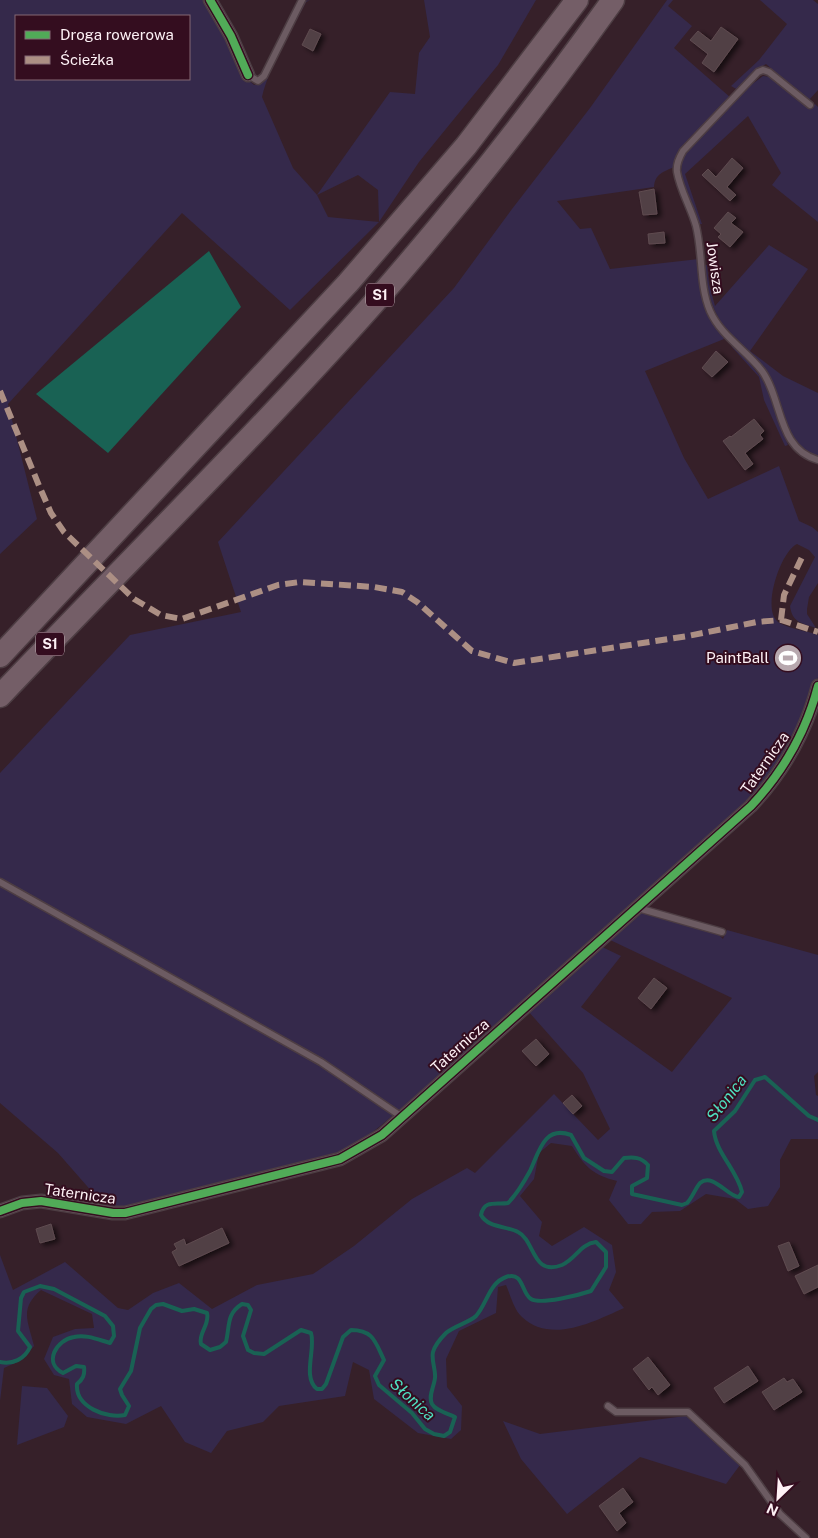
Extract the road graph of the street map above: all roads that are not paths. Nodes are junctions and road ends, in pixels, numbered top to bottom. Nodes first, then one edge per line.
1 (210, 0) edge
2 (302, 0) edge
3 (577, 0) edge
4 (613, 0) edge
5 (248, 74) joint
6 (810, 105) dead end
7 (818, 460) edge
8 (0, 656) edge
9 (818, 686) edge
10 (0, 696) edge
11 (0, 882) edge
12 (636, 908) junction
13 (722, 932) dead end
14 (402, 1117) junction
15 (0, 1211) edge
16 (608, 1406) dead end
17 (806, 1538) edge

1 - 5 street
2 - 5 lane
3 - 8 highway, S1
4 - 10 highway, S1
6 - 7 lane, Jowisza
9 - 12 street, Taternicza
11 - 14 lane
12 - 13 lane
12 - 14 street, Taternicza
14 - 15 street, Taternicza
16 - 17 lane

